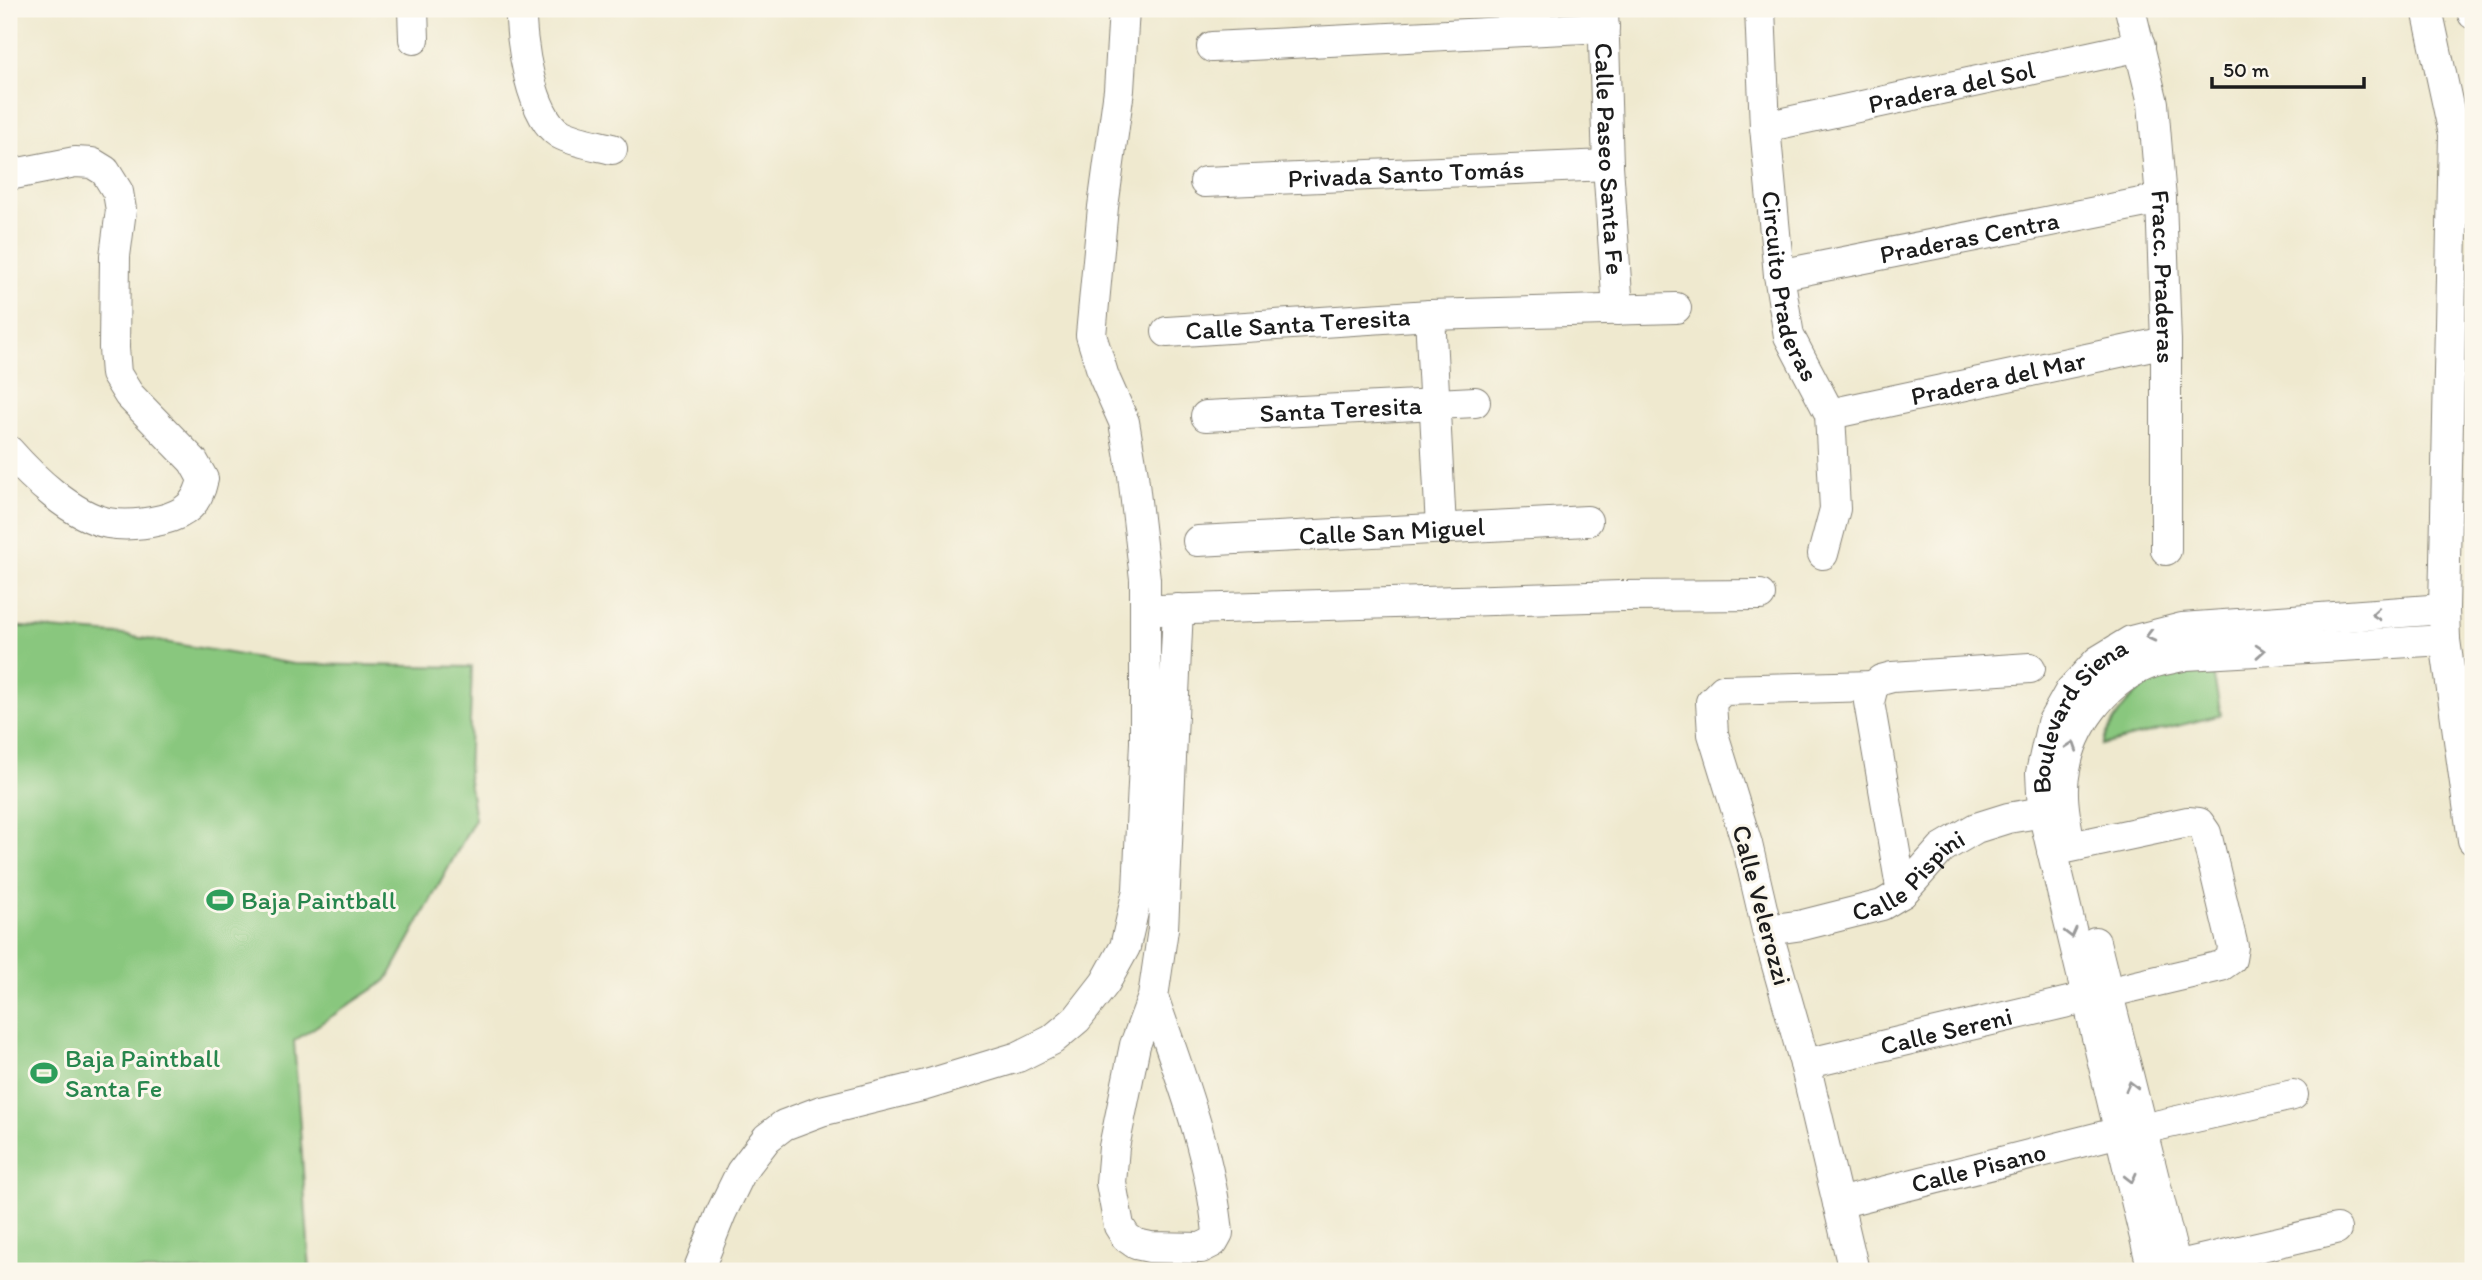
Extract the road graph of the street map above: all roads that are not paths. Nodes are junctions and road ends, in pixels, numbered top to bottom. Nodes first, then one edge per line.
1 (413, 9) edge
2 (521, 9) edge
3 (1124, 9) edge
4 (1760, 9) edge
5 (2130, 9) edge
6 (2427, 9) edge
7 (1604, 18) edge
8 (414, 38) dead end
9 (2140, 46) junction
10 (1212, 47) dead end
11 (1765, 127) junction
12 (612, 149) dead end
13 (1608, 165) junction
14 (9, 176) edge
15 (1205, 182) dead end
16 (2161, 199) junction
17 (1779, 275) junction
18 (1676, 308) dead end
19 (1618, 310) junction
20 (1430, 315) junction
21 (1167, 332) dead end
22 (2166, 342) junction
23 (1475, 402) dead end
24 (1434, 405) junction
25 (1830, 414) junction
26 (1206, 416) dead end
27 (9, 450) edge
28 (1587, 521) dead end
29 (1441, 527) junction
30 (1198, 541) dead end
31 (2166, 550) dead end
32 (1823, 554) dead end
33 (1760, 594) dead end
34 (1178, 609) junction
35 (2444, 609) junction
36 (1145, 610) junction
37 (2445, 640) junction
38 (2031, 668) dead end
39 (1873, 685) junction
40 (2043, 812) junction
41 (2473, 840) edge
42 (2061, 849) junction
43 (1902, 893) junction
44 (1767, 930) junction
45 (2097, 994) junction
46 (1153, 997) junction
47 (1805, 1064) junction
48 (2293, 1095) dead end
49 (2131, 1131) junction
50 (1838, 1203) junction
51 (2336, 1229) dead end
52 (2165, 1270) edge
53 (698, 1271) edge
54 (1854, 1271) edge

1 - 8 street
2 - 12 street
3 - 36 street
4 - 11 street, Circuito Praderas
5 - 9 street, Fracc. Praderas
6 - 35 street
7 - 10 street
7 - 13 street, Calle Paseo Santa Fe
9 - 11 street, Pradera del Sol
9 - 16 street, Fracc. Praderas
11 - 17 street, Circuito Praderas
13 - 15 street, Privada Santo Tomás
13 - 19 street, Calle Paseo Santa Fe
14 - 27 street
16 - 17 street, Praderas Centra
16 - 22 street, Fracc. Praderas
17 - 25 street, Circuito Praderas
18 - 19 street, Calle Santa Teresita
19 - 20 street, Calle Santa Teresita
20 - 21 street, Calle Santa Teresita
20 - 24 street, Calle Santa Teresita
22 - 25 street, Pradera del Mar
22 - 31 street, Fracc. Praderas
23 - 24 street, Santa Teresita
24 - 26 street, Santa Teresita
24 - 29 street, Calle Santa Teresita
25 - 32 street, Circuito Praderas
28 - 29 street, Calle San Miguel
29 - 30 street, Calle San Miguel
33 - 34 street
34 - 36 street
34 - 46 street
35 - 37 street
35 -> 40 street, Boulevard Siena
36 - 53 street
37 - 41 street
42 -> 37 street, Boulevard Siena
38 - 39 street, Calle Velerozzi
39 - 43 street
39 - 44 street, Calle Velerozzi
40 - 42 street, Boulevard Siena
40 - 43 street, Calle Pispini
42 - 45 street, Boulevard Siena
42 - 45 street, Calle Sereni
43 - 44 street, Calle Pispini
44 - 47 street, Calle Velerozzi
45 - 47 street, Calle Sereni
45 - 49 street, Boulevard Siena
46 - 46 street
47 - 50 street, Calle Velerozzi
48 - 49 street, Calle Pisano
49 - 50 street, Calle Pisano
49 - 52 street, Boulevard Siena
50 - 54 street, Calle Velerozzi
51 - 52 street

